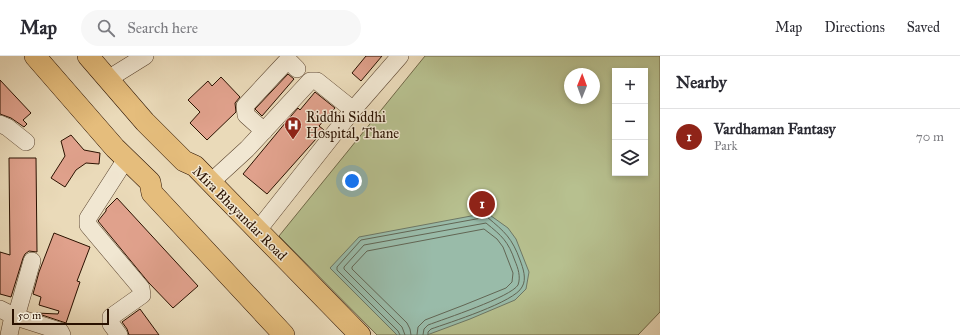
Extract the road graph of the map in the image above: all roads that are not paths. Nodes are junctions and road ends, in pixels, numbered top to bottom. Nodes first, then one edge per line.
1 (36, 56) edge
2 (88, 56) edge
3 (145, 56) edge
4 (400, 56) edge
5 (297, 69) dead end
6 (108, 79) junction
7 (352, 111) junction
8 (0, 124) edge
9 (264, 130) junction
10 (26, 142) dead end
11 (126, 160) junction
12 (184, 161) junction
13 (211, 182) junction
14 (258, 230) junction
15 (32, 261) dead end
16 (0, 309) edge
17 (16, 317) junction
18 (9, 335) edge
19 (62, 335) edge
20 (119, 335) edge
21 (286, 335) edge
22 (346, 335) edge
23 (360, 335) edge

1 - 11 main road
2 - 6 main road, Mira Bhayandar Road
3 - 6 street
4 - 7 street
5 - 9 street
6 - 12 main road, Mira Bhayandar Road
7 - 9 street
7 - 14 street
8 - 10 street
9 - 13 street
11 - 20 street
11 - 21 main road
12 - 13 main road, Mira Bhayandar Road
12 - 22 main road
13 - 14 main road, Mira Bhayandar Road
14 - 23 main road, Mira Bhayandar Road
15 - 17 street
16 - 17 street
17 - 18 street
17 - 19 street

